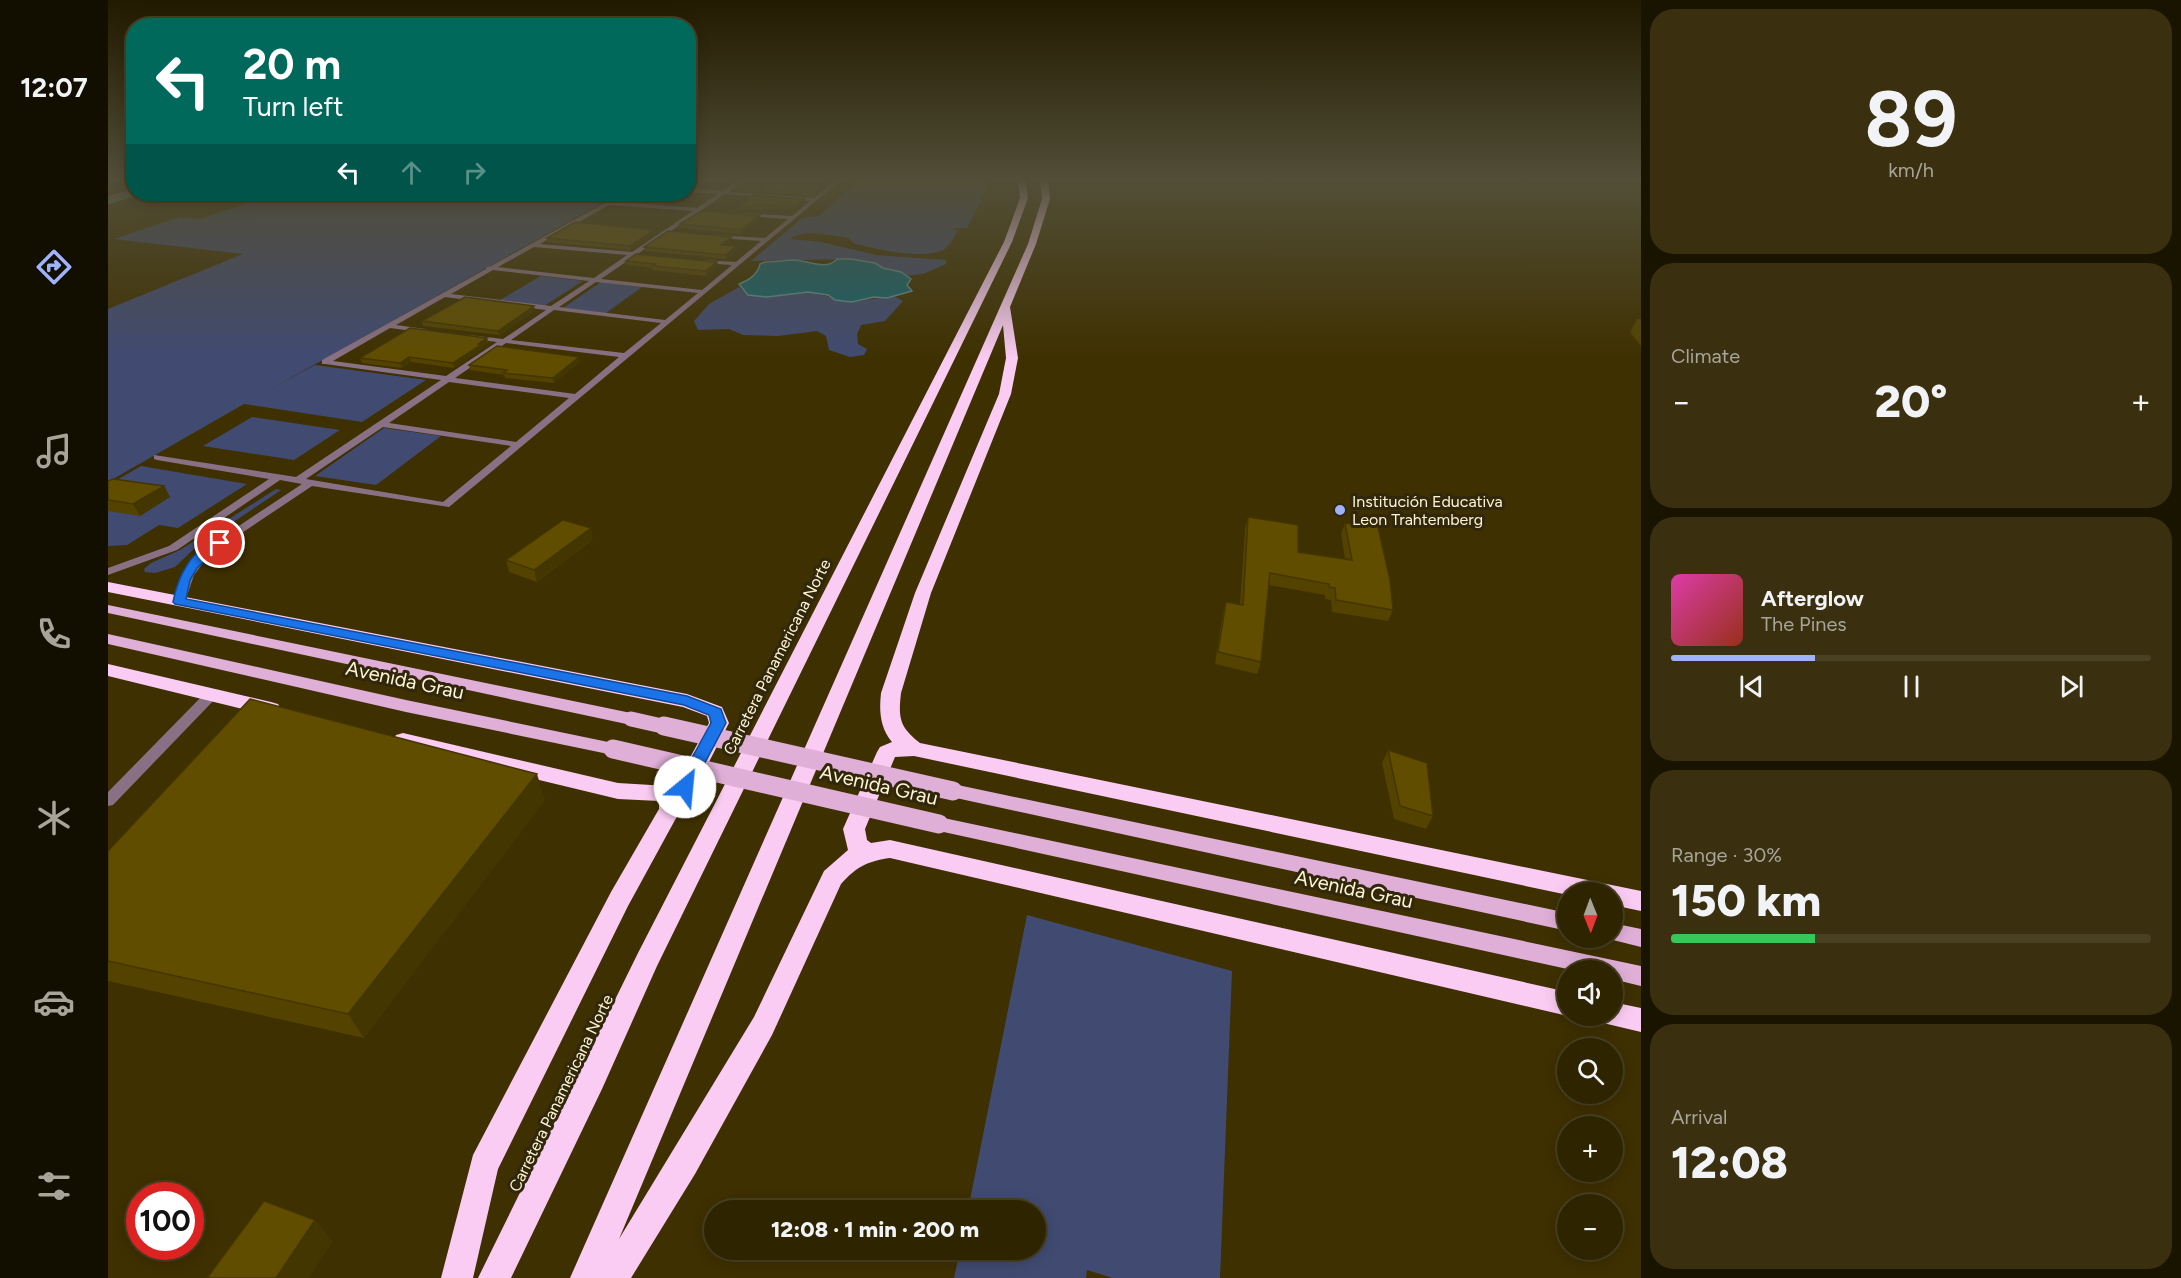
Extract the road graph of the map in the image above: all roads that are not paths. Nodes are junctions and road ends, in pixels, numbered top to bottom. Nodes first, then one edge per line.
1 (540, 241) edge
2 (653, 241) edge
3 (766, 241) edge
4 (1008, 241) edge
5 (1033, 241) edge
6 (532, 245) junction
7 (633, 254) junction
8 (644, 255) edge
9 (691, 260) edge
10 (737, 264) junction
11 (489, 268) junction
12 (595, 280) junction
13 (704, 292) junction
14 (443, 295) junction
15 (1006, 307) junction
16 (553, 308) junction
17 (667, 322) junction
18 (388, 326) junction
19 (434, 332) edge
20 (458, 335) edge
21 (504, 341) junction
22 (626, 356) junction
23 (448, 379) junction
24 (578, 397) junction
25 (381, 424) junction
26 (519, 444) junction
27 (157, 457) dead end
28 (278, 477) junction
29 (297, 481) junction
30 (310, 483) junction
31 (108, 572) edge
32 (108, 587) edge
33 (179, 602) junction
34 (108, 609) edge
35 (108, 639) edge
36 (108, 670) edge
37 (212, 694) junction
38 (286, 712) edge
39 (389, 736) edge
40 (914, 749) junction
41 (670, 794) junction
42 (108, 801) edge
43 (865, 851) junction
44 (1557, 883) edge
45 (1623, 897) edge
46 (1641, 901) edge
47 (1557, 920) edge
48 (1623, 934) edge
49 (1641, 938) edge
50 (1641, 976) edge
51 (1557, 1001) edge
52 (1623, 1016) edge
53 (1641, 1020) edge
54 (457, 1278) edge
55 (494, 1278) edge
56 (586, 1278) edge
57 (613, 1278) edge

1 - 6 street
2 - 7 street
3 - 10 street
4 - 55 highway, Carretera Panamericana Norte
5 - 15 highway
6 - 7 street
6 - 11 street
7 - 8 street
7 - 12 street
9 - 10 street
10 - 13 street
11 - 12 street
11 - 14 street
12 - 13 street
12 - 16 street
13 - 17 street
14 - 16 street
14 - 18 street
15 - 40 highway
15 - 56 highway
16 - 17 street
16 - 21 street
17 - 22 street
18 - 19 street
18 - 23 street
20 - 21 street
21 - 22 street
21 - 23 street
22 - 24 street
23 - 24 street
23 - 25 street
24 - 26 street
25 - 26 street
25 - 29 street
26 - 30 street
27 - 28 street
28 - 29 street
28 - 31 street
29 - 30 street
30 - 33 street
32 - 33 highway
33 - 41 highway
34 - 47 main road, Avenida Grau, bridge
35 - 50 main road, Avenida Grau, bridge
36 - 37 highway
37 - 38 highway
37 - 42 street
39 - 41 highway
40 - 43 highway
40 - 44 highway
41 - 54 highway
43 - 51 highway
43 - 57 highway
45 - 46 highway
48 - 49 main road
52 - 53 highway

